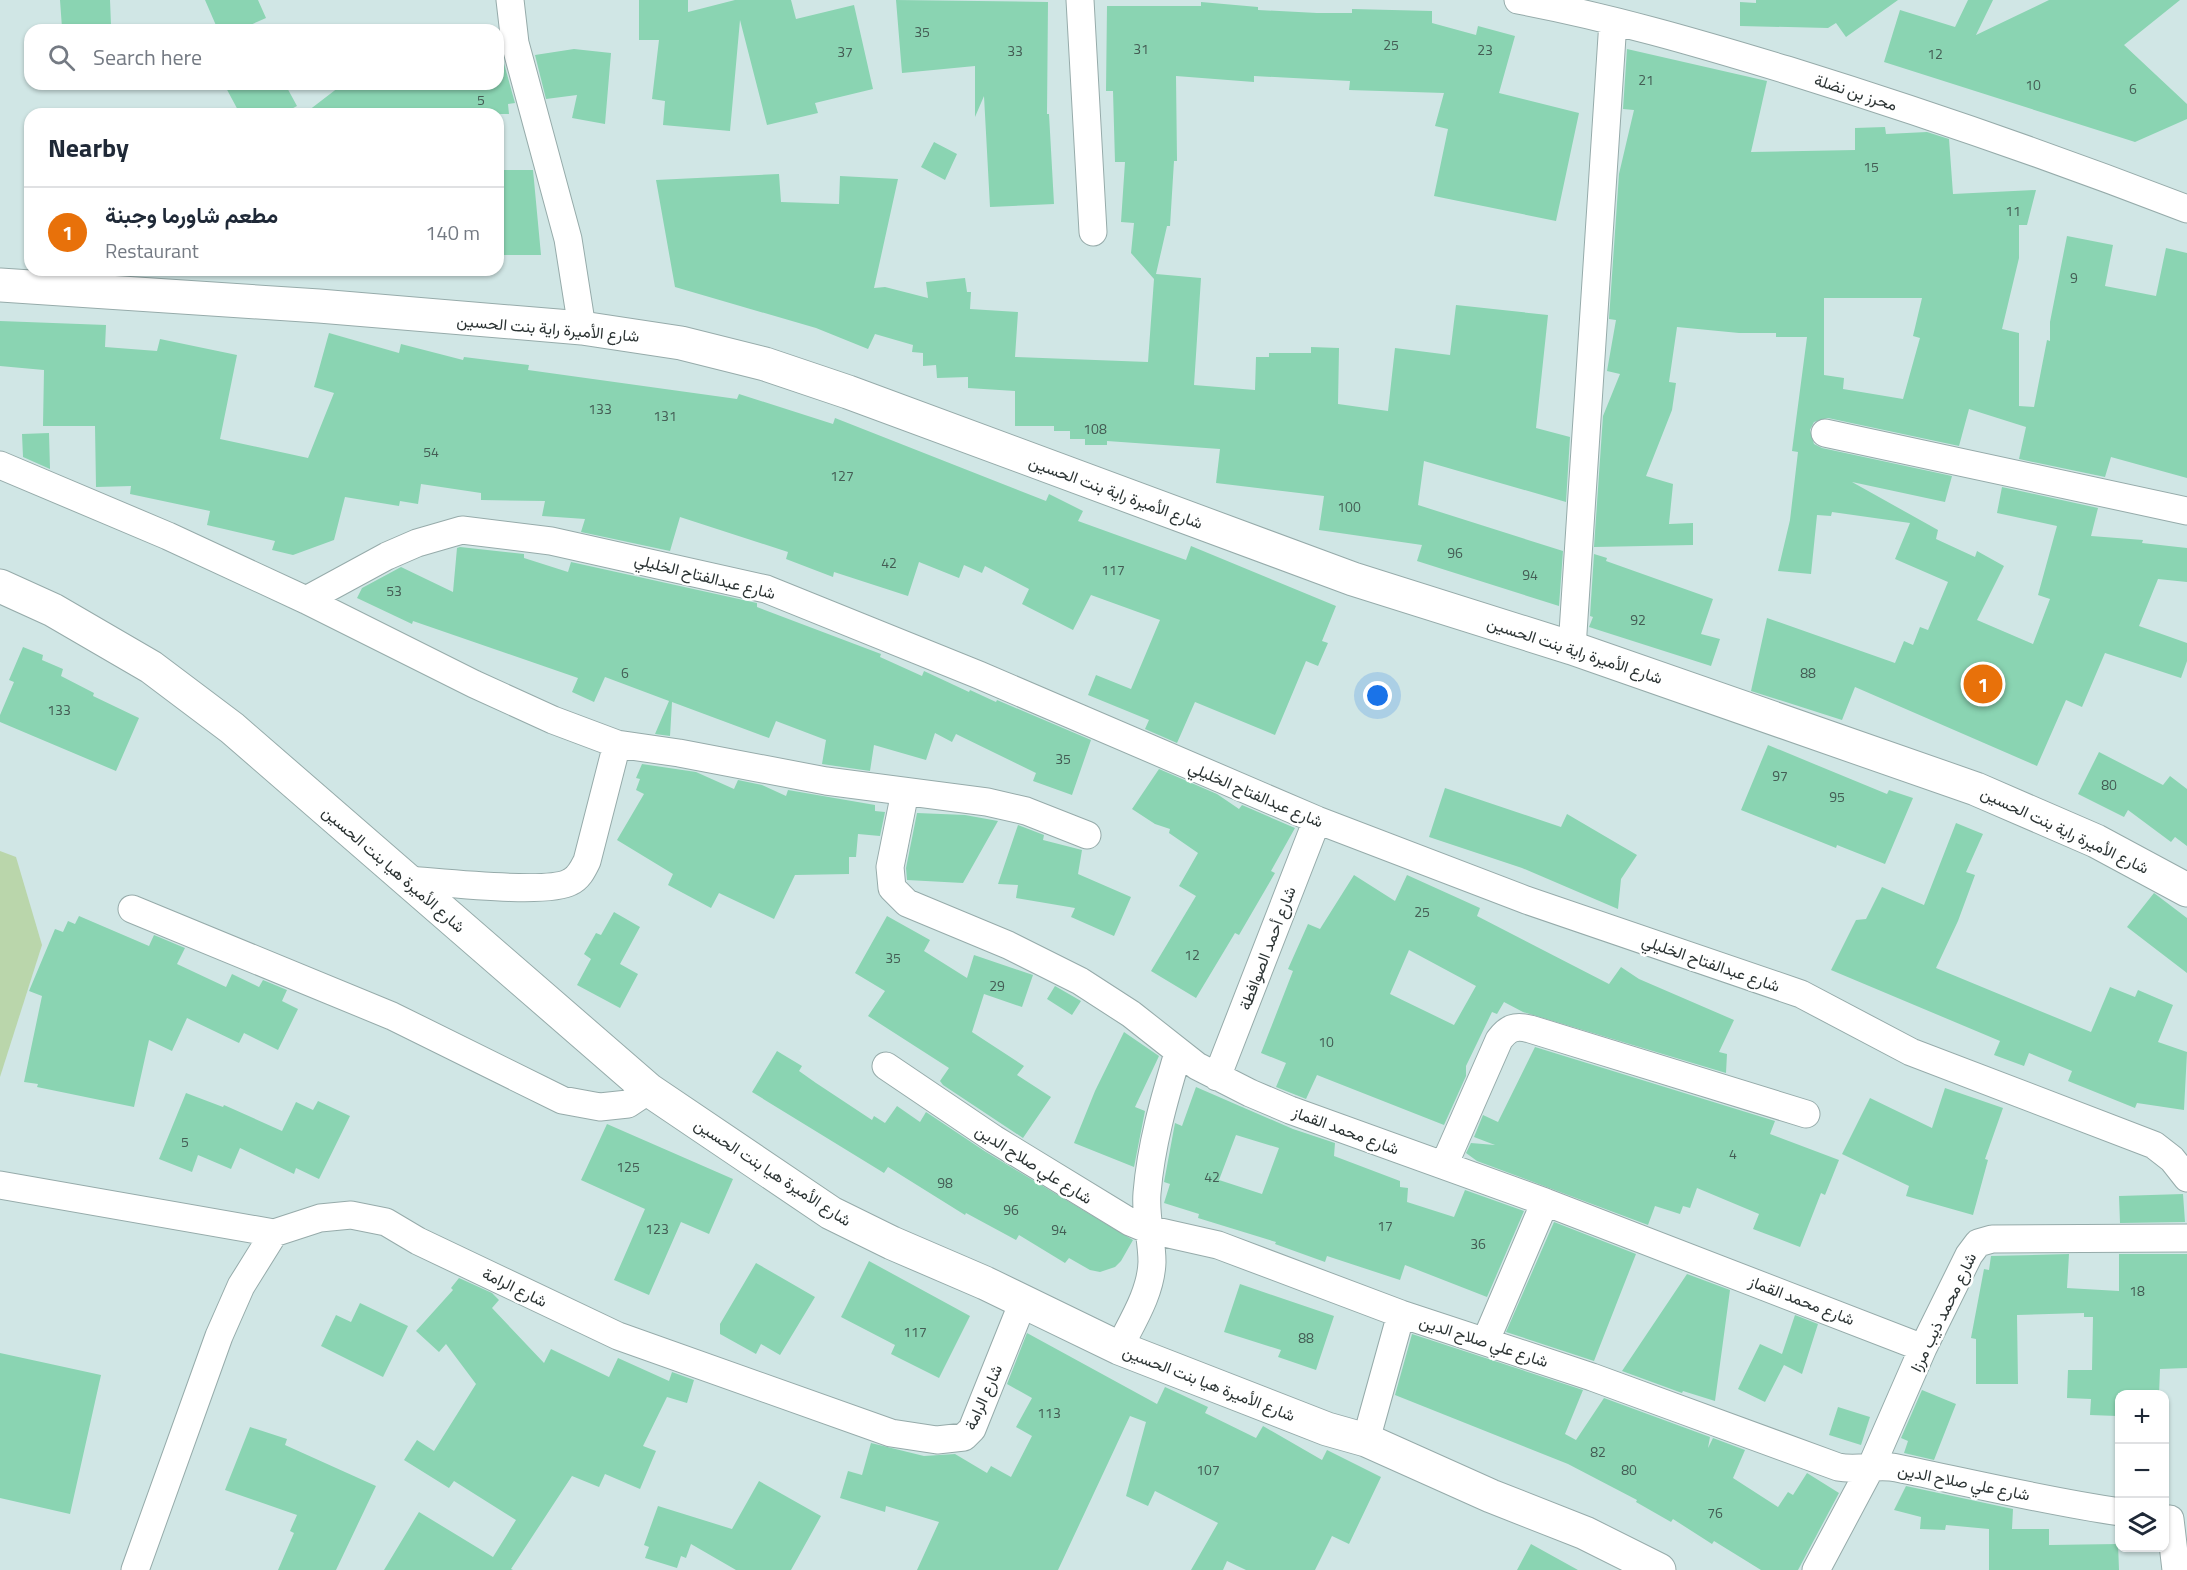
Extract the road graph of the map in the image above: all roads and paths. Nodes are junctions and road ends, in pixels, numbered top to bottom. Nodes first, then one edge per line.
1 (510, 0) edge
2 (1080, 0) edge
3 (1518, 0) edge
4 (1613, 21) junction
5 (2187, 209) edge
6 (1093, 232) dead end
7 (0, 285) edge
8 (582, 328) junction
9 (1825, 433) dead end
10 (0, 465) edge
11 (2187, 511) edge
12 (0, 586) edge
13 (306, 600) junction
14 (1572, 648) junction
15 (617, 744) junction
16 (905, 792) junction
17 (1317, 820) junction
18 (1087, 835) dead end
19 (407, 880) junction
20 (2187, 890) edge
21 (132, 909) dead end
22 (1178, 1053) junction
23 (886, 1066) dead end
24 (1217, 1077) junction
25 (649, 1090) junction
26 (1806, 1114) dead end
27 (1444, 1165) junction
28 (2187, 1178) edge
29 (0, 1185) edge
30 (1545, 1202) junction
31 (1147, 1229) junction
32 (274, 1233) junction
33 (2187, 1238) edge
34 (1023, 1302) junction
35 (1401, 1314) junction
36 (1486, 1340) junction
37 (1119, 1348) junction
38 (1923, 1348) junction
39 (1366, 1440) junction
40 (1871, 1467) junction
41 (2115, 1511) edge
42 (2174, 1519) edge
43 (135, 1570) edge
44 (1659, 1570) edge
45 (1816, 1570) edge
46 (2176, 1570) edge

1 - 8 street
2 - 6 street
3 - 4 street, محرز بن نضلة
4 - 5 street, محرز بن نضلة
4 - 14 street
7 - 8 main road, شارع الأميرة راية بنت الحسين
8 - 14 main road, شارع الأميرة راية بنت الحسين
9 - 11 street
10 - 13 street
12 - 19 main road, شارع الأميرة هيا بنت الحسين
13 - 15 street
13 - 17 street, شارع عبدالفتاح الخليلي
14 - 20 main road, شارع الأميرة راية بنت الحسين
15 - 16 street
15 - 19 street
16 - 18 street
16 - 22 street, شارع محمد القماز
17 - 24 street, شارع أحمد الصوافطة
17 - 28 street, شارع عبدالفتاح الخليلي
19 - 25 main road, شارع الأميرة هيا بنت الحسين
21 - 25 street
22 - 24 street, شارع محمد القماز
22 - 31 street
23 - 31 street, شارع علي صلاح الدين
24 - 27 street, شارع محمد القماز
25 - 34 main road, شارع الأميرة هيا بنت الحسين
26 - 27 street
27 - 30 street, شارع محمد القماز
29 - 32 street
30 - 36 street
30 - 38 street, شارع محمد القماز
31 - 35 street, شارع علي صلاح الدين
31 - 37 street
32 - 34 street, شارع الرامة
32 - 43 street
33 - 38 street, شارع محمد ذيب مرزا
34 - 37 main road, شارع الأميرة هيا بنت الحسين
35 - 36 street, شارع علي صلاح الدين
35 - 39 street
36 - 40 street, شارع علي صلاح الدين
37 - 39 main road, شارع الأميرة هيا بنت الحسين
38 - 40 street, شارع محمد ذيب مرزا
39 - 44 main road, شارع الأميرة هيا بنت الحسين
40 - 41 street, شارع علي صلاح الدين
40 - 45 street, شارع محمد ذيب مرزا
42 - 46 street

